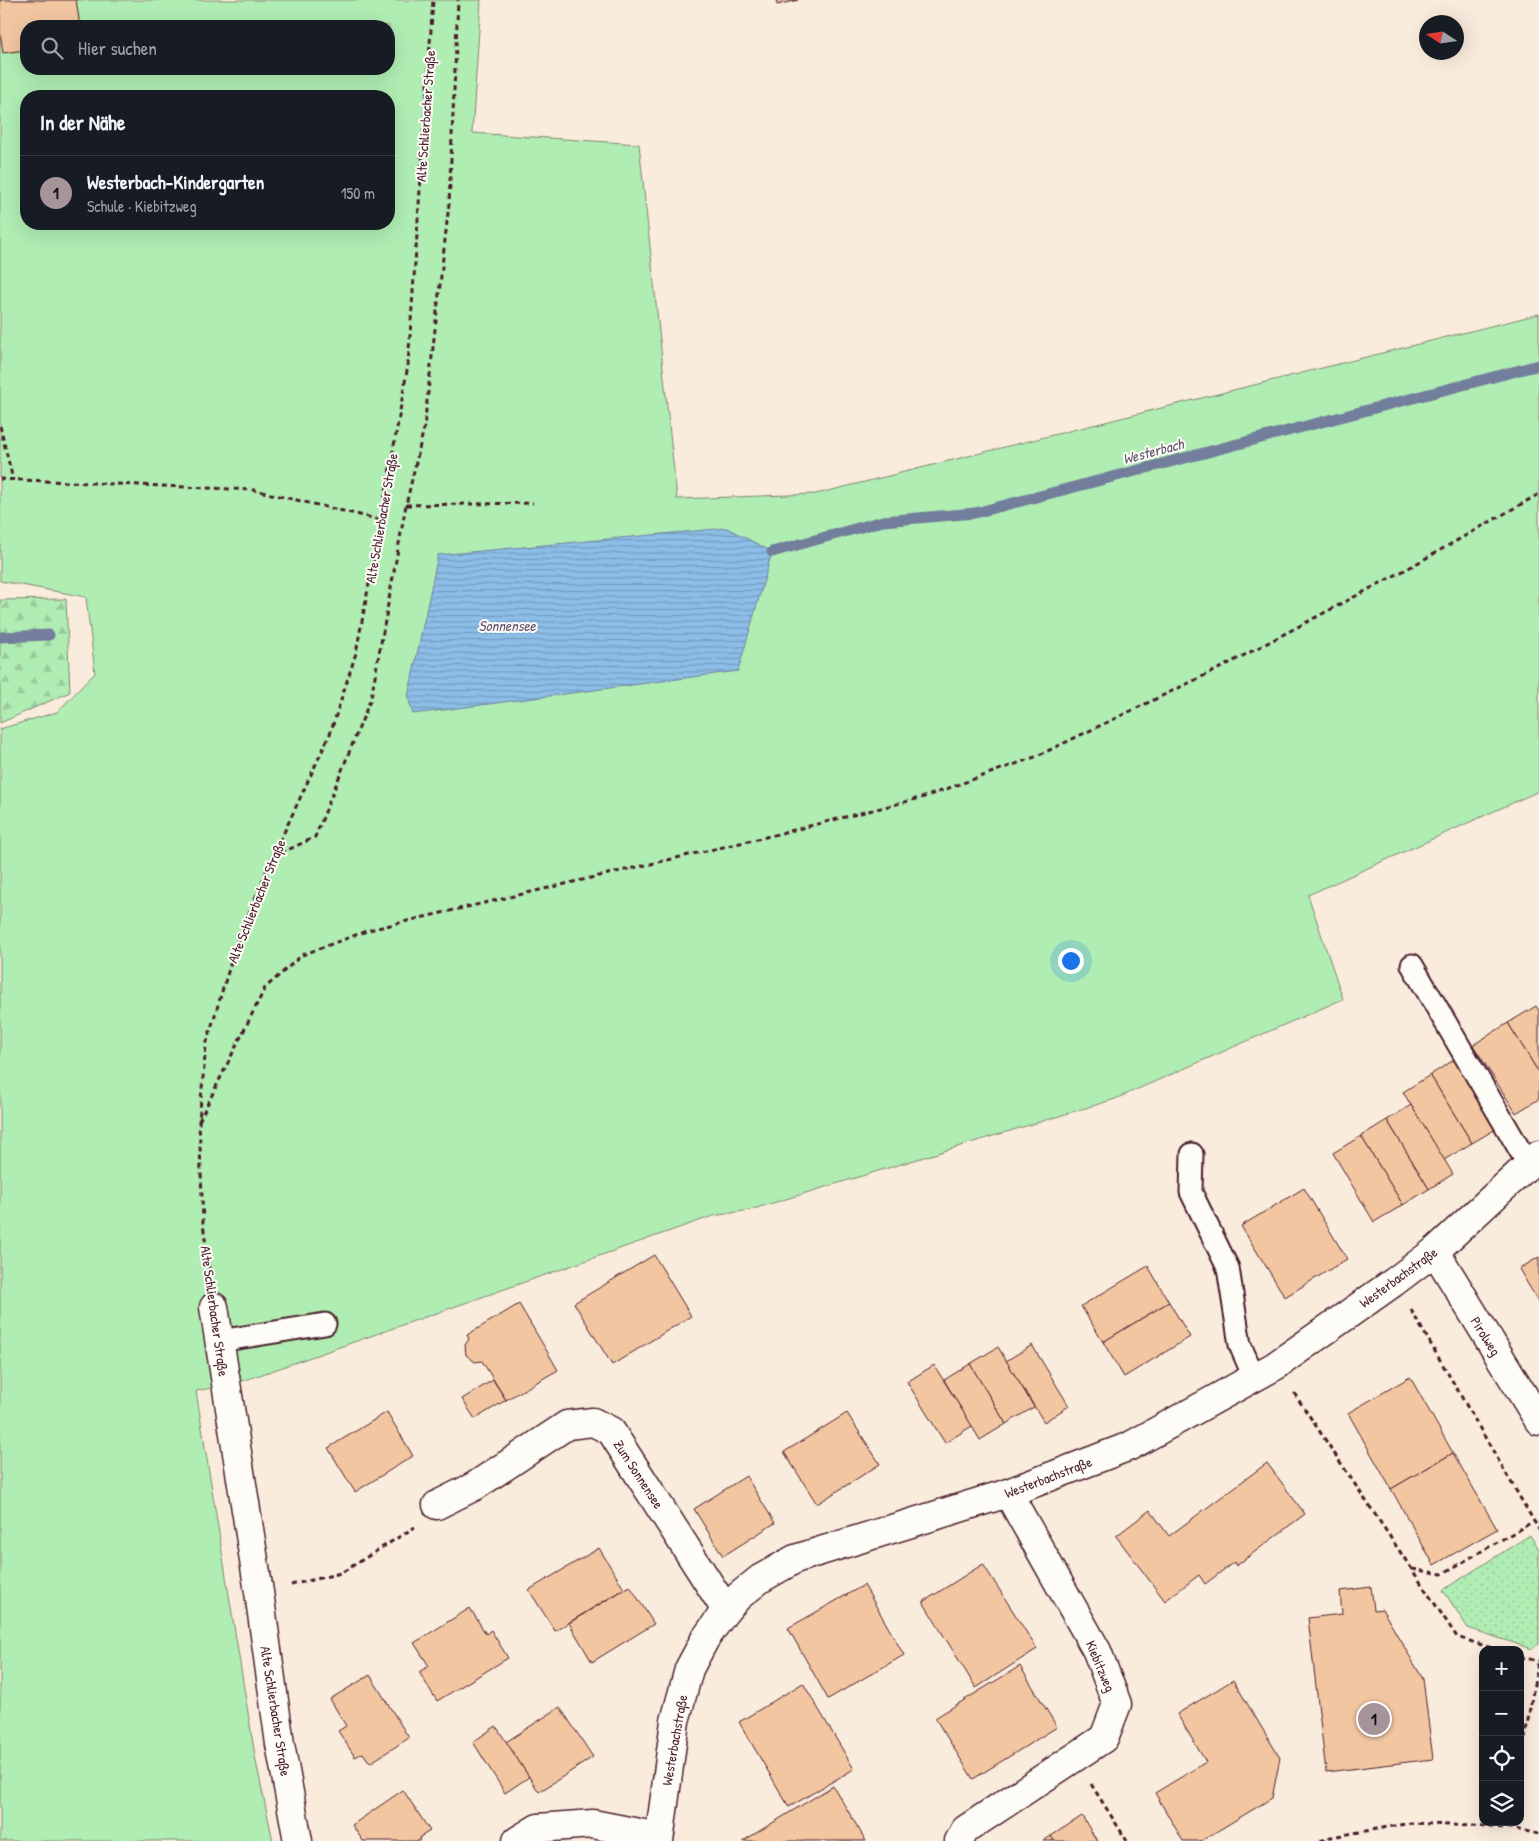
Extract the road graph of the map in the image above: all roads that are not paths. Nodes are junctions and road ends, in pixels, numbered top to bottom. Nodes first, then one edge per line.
1 (1412, 965) dead end
2 (1192, 1154) dead end
3 (1534, 1159) edge
4 (1435, 1251) junction
5 (214, 1307) road end
6 (325, 1324) dead end
7 (218, 1341) junction
8 (1265, 1371) junction
9 (1539, 1421) edge
10 (1008, 1493) junction
11 (438, 1505) road end
12 (726, 1610) junction
13 (659, 1839) edge
14 (298, 1841) edge
15 (517, 1841) edge
16 (959, 1841) edge

1 - 3 lane
2 - 8 lane
3 - 4 street, Westerbachstraße
4 - 8 street, Westerbachstraße
4 - 9 street, Pirolweg
5 - 7 street, Alte Schlierbacher Straße
6 - 7 lane
7 - 14 street, Alte Schlierbacher Straße
8 - 10 street, Westerbachstraße
10 - 12 street, Westerbachstraße
10 - 16 street, Kiebitzweg
11 - 12 street, Zum Sonnensee
12 - 13 street, Westerbachstraße
13 - 15 street, Westerbachstraße

